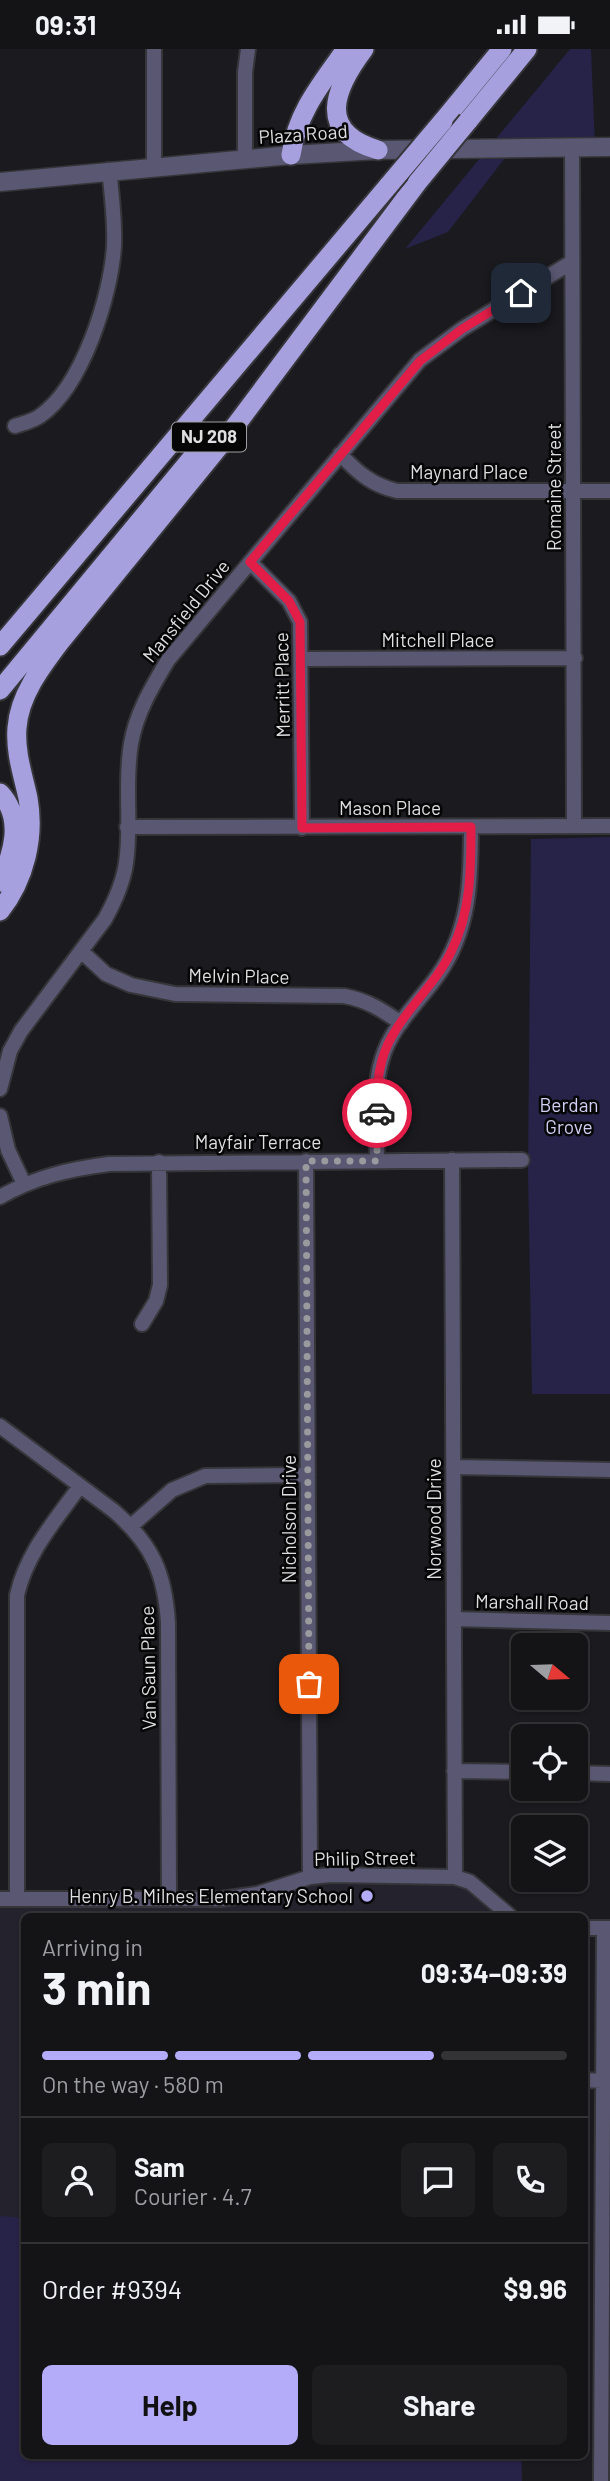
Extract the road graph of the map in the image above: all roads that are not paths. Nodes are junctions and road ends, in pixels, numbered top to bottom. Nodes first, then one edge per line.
1 (154, 49) edge
2 (248, 49) edge
3 (346, 49) edge
4 (364, 49) edge
5 (485, 49) edge
6 (502, 49) edge
7 (527, 49) edge
8 (438, 121) junction
9 (572, 147) junction
10 (610, 147) edge
11 (378, 150) junction
12 (291, 155) junction
13 (245, 159) junction
14 (154, 166) junction
15 (109, 170) junction
16 (0, 182) edge
17 (417, 183) junction
18 (572, 262) junction
19 (15, 426) dead end
20 (340, 454) junction
21 (574, 491) junction
22 (610, 491) edge
23 (250, 562) junction
24 (0, 646) edge
25 (302, 659) junction
26 (575, 659) junction
27 (0, 690) edge
28 (0, 793) edge
29 (574, 826) junction
30 (610, 826) edge
31 (127, 827) junction
32 (471, 827) junction
33 (302, 828) junction
34 (0, 882) edge
35 (0, 911) edge
36 (81, 951) junction
37 (401, 1023) junction
38 (0, 1089) edge
39 (0, 1116) edge
40 (452, 1160) junction
41 (522, 1160) dead end
42 (306, 1161) junction
43 (377, 1161) junction
44 (159, 1162) junction
45 (24, 1184) junction
46 (0, 1197) edge
47 (142, 1324) dead end
48 (0, 1426) edge
49 (453, 1467) junction
50 (610, 1470) edge
51 (308, 1475) junction
52 (80, 1486) junction
53 (131, 1526) junction
54 (454, 1619) junction
55 (610, 1623) edge
56 (454, 1771) junction
57 (511, 1772) edge
58 (588, 1773) edge
59 (610, 1774) edge
60 (310, 1877) junction
61 (455, 1877) junction
62 (0, 1899) edge
63 (17, 1899) junction
64 (169, 1899) junction
65 (506, 1913) edge
66 (588, 1928) edge
67 (607, 1928) edge
68 (588, 2080) edge
69 (603, 2081) junction
70 (601, 2481) edge

1 - 14 street
2 - 13 street
3 - 12 highway
4 - 11 highway
5 - 8 highway
6 - 8 highway, NJ 208
7 - 17 highway, NJ 208, bridge
8 - 24 highway, NJ 208, bridge
9 - 10 street, Plaza Road
9 - 11 street, Plaza Road
9 - 18 street, Romaine Street
11 - 12 street, Plaza Road
12 - 13 street, Plaza Road
13 - 14 street, Plaza Road
14 - 15 street, Plaza Road
15 - 16 street, Plaza Road
15 - 19 street
17 - 27 highway, NJ 208
17 - 35 highway
18 - 20 street, Mansfield Drive
18 - 21 street, Romaine Street
20 - 21 street, Maynard Place
20 - 23 street, Mansfield Drive
21 - 22 street, Maynard Place
21 - 26 street, Romaine Street
23 - 25 street, Merritt Place
23 - 31 street, Mansfield Drive
25 - 26 street, Mitchell Place
25 - 33 street, Merritt Place
26 - 29 street, Romaine Street
28 - 34 highway
29 - 30 street, Mason Place
29 - 32 street, Mason Place
31 - 33 street, Mason Place
31 - 36 street, Mansfield Drive
32 - 33 street, Mason Place
32 - 37 street
36 - 37 street, Melvin Place
36 - 38 street, Mansfield Drive
37 - 43 street
39 - 45 street
40 - 41 street, Mayfair Terrace
40 - 43 street, Mayfair Terrace
40 - 49 street, Norwood Drive
42 - 43 street, Mayfair Terrace
42 - 44 street, Mayfair Terrace
42 - 51 street, Nicholson Drive
44 - 45 street, Mayfair Terrace
44 - 47 street
45 - 46 street, Mayfair Terrace
48 - 52 street, Van Saun Place
49 - 50 street
49 - 54 street, Norwood Drive
51 - 53 street
51 - 60 street, Nicholson Drive
52 - 53 street, Van Saun Place
52 - 63 street
53 - 64 street, Van Saun Place
54 - 55 street, Marshall Road
54 - 56 street, Norwood Drive
56 - 57 street
56 - 61 street, Norwood Drive
58 - 59 street
60 - 61 street, Philip Street
60 - 64 street, Philip Street
61 - 65 street, Philip Street
62 - 63 street, Philip Street
63 - 64 street, Philip Street
66 - 67 street
67 - 69 street
68 - 69 street
69 - 70 street

